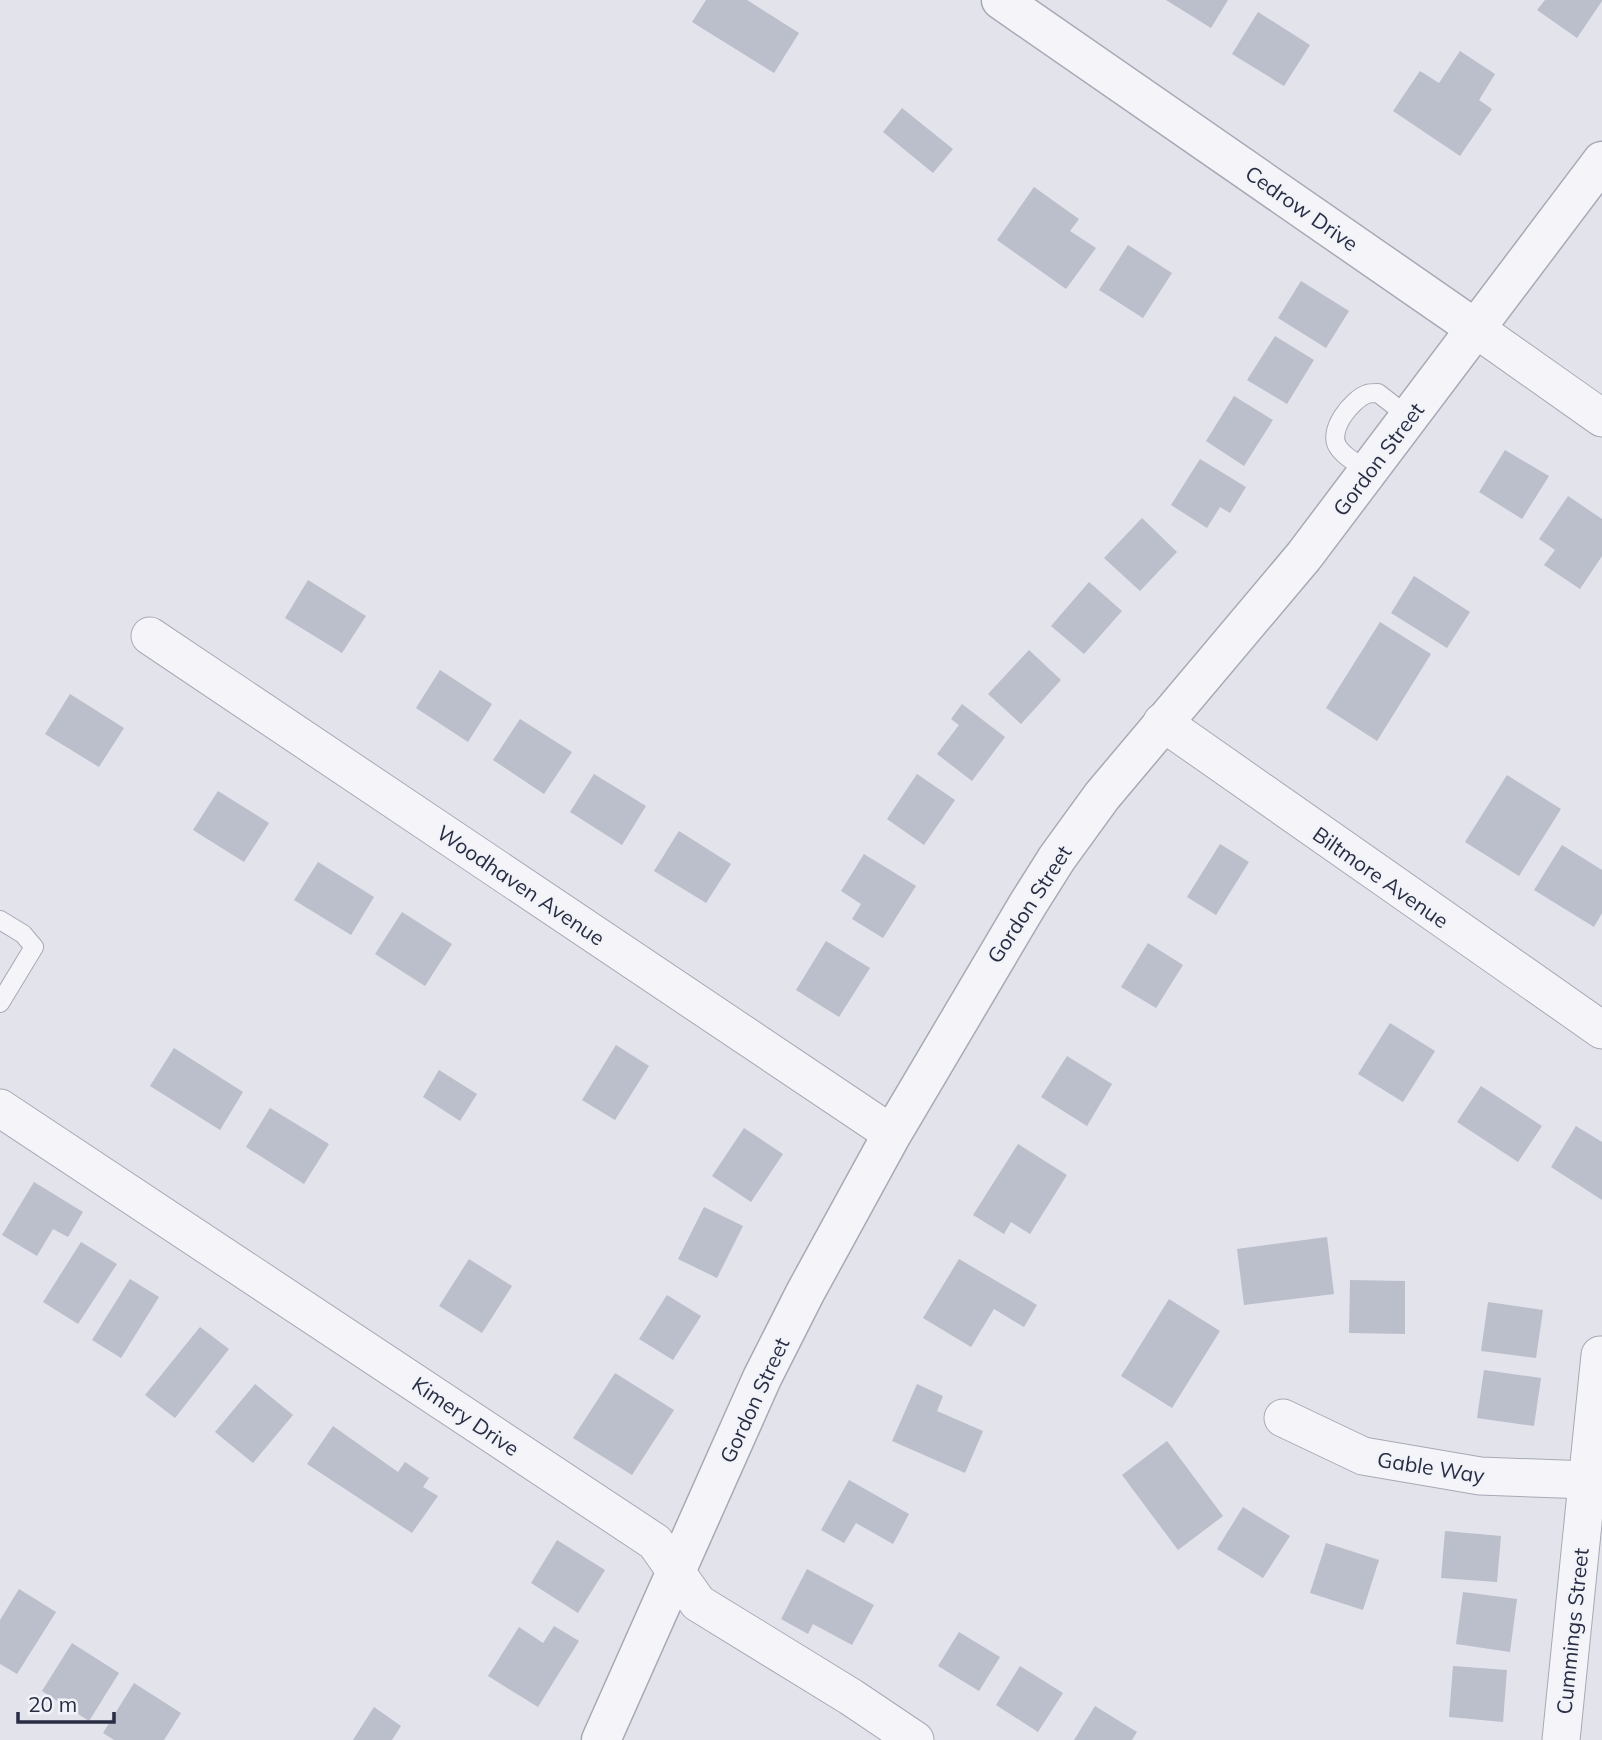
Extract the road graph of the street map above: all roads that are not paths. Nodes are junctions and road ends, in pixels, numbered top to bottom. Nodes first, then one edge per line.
1 (1001, 0) edge
2 (1602, 160) edge
3 (1476, 329) junction
4 (1409, 417) junction
5 (1602, 418) edge
6 (1368, 471) junction
7 (150, 636) dead end
8 (1161, 722) junction
9 (0, 920) edge
10 (0, 1003) edge
11 (1602, 1030) edge
12 (0, 1108) edge
13 (892, 1134) junction
14 (1600, 1355) dead end
15 (1283, 1418) dead end
16 (1588, 1480) junction
17 (677, 1573) junction
18 (601, 1740) edge
19 (915, 1740) edge
20 (1561, 1740) edge

1 - 3 street, Cedrow Drive
2 - 3 street, Gordon Street
3 - 4 street, Gordon Street
3 - 5 street, Cedrow Drive
4 - 6 street, Gordon Street
4 - 6 lane
6 - 8 street, Gordon Street
7 - 13 street, Woodhaven Avenue
8 - 11 street, Biltmore Avenue
8 - 13 street, Gordon Street
9 - 10 lane
12 - 17 street, Kimery Drive
13 - 17 street, Gordon Street
14 - 16 street, Cummings Street
15 - 16 street, Gable Way
16 - 20 street, Cummings Street
17 - 18 street, Gordon Street
17 - 19 street, Kimery Drive

